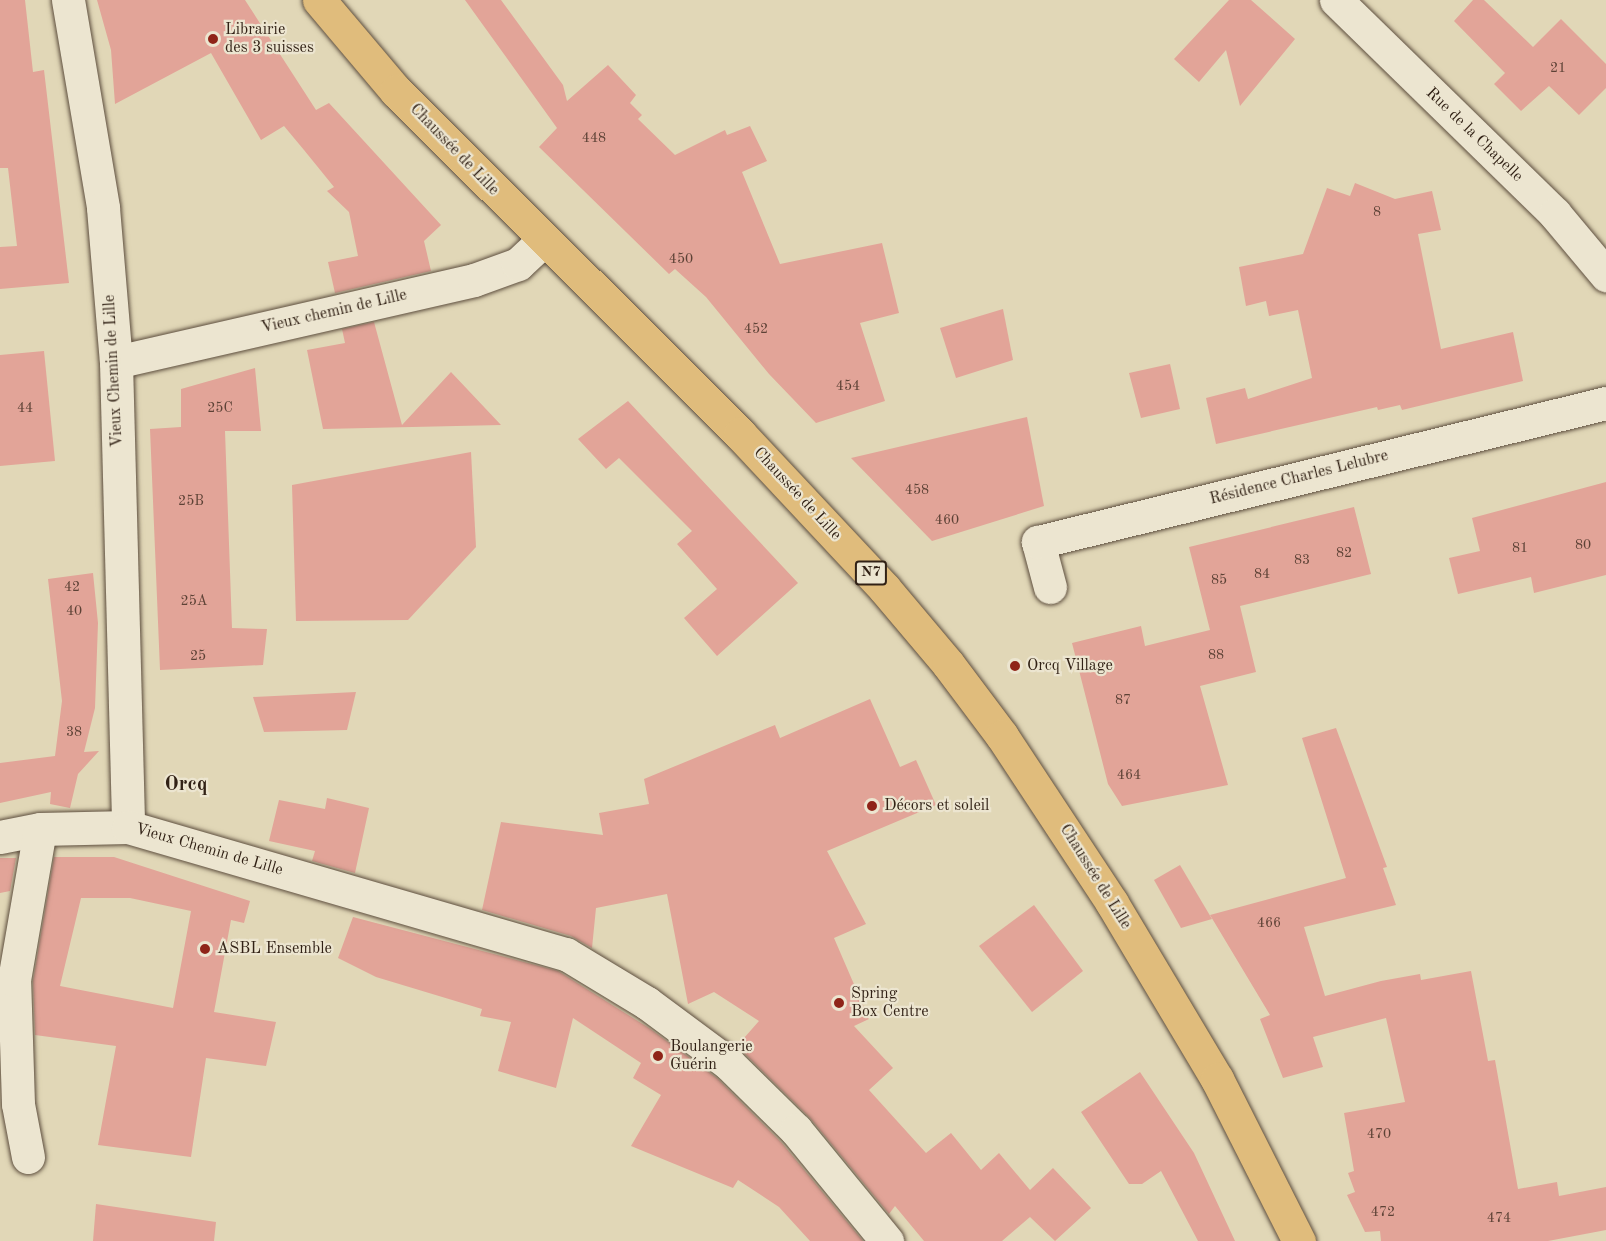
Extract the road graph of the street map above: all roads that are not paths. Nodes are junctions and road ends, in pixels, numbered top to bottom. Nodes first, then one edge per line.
1 (68, 0) edge
2 (319, 0) edge
3 (1336, 0) edge
4 (543, 241) junction
5 (1606, 275) edge
6 (116, 362) junction
7 (1606, 403) edge
8 (1050, 587) dead end
9 (128, 827) junction
10 (40, 829) junction
11 (0, 837) edge
12 (28, 1157) dead end
13 (887, 1241) edge
14 (1299, 1241) edge

1 - 6 street, Vieux Chemin de Lille
2 - 4 main road, Chaussée de Lille / N7
3 - 5 street, Rue de la Chapelle
4 - 6 street, Vieux chemin de Lille
4 - 14 main road, Chaussée de Lille / N7
6 - 9 street, Vieux Chemin de Lille
7 - 8 street, Résidence Charles Lelubre
9 - 10 street
9 - 13 street, Vieux Chemin de Lille
10 - 11 street
10 - 12 street

